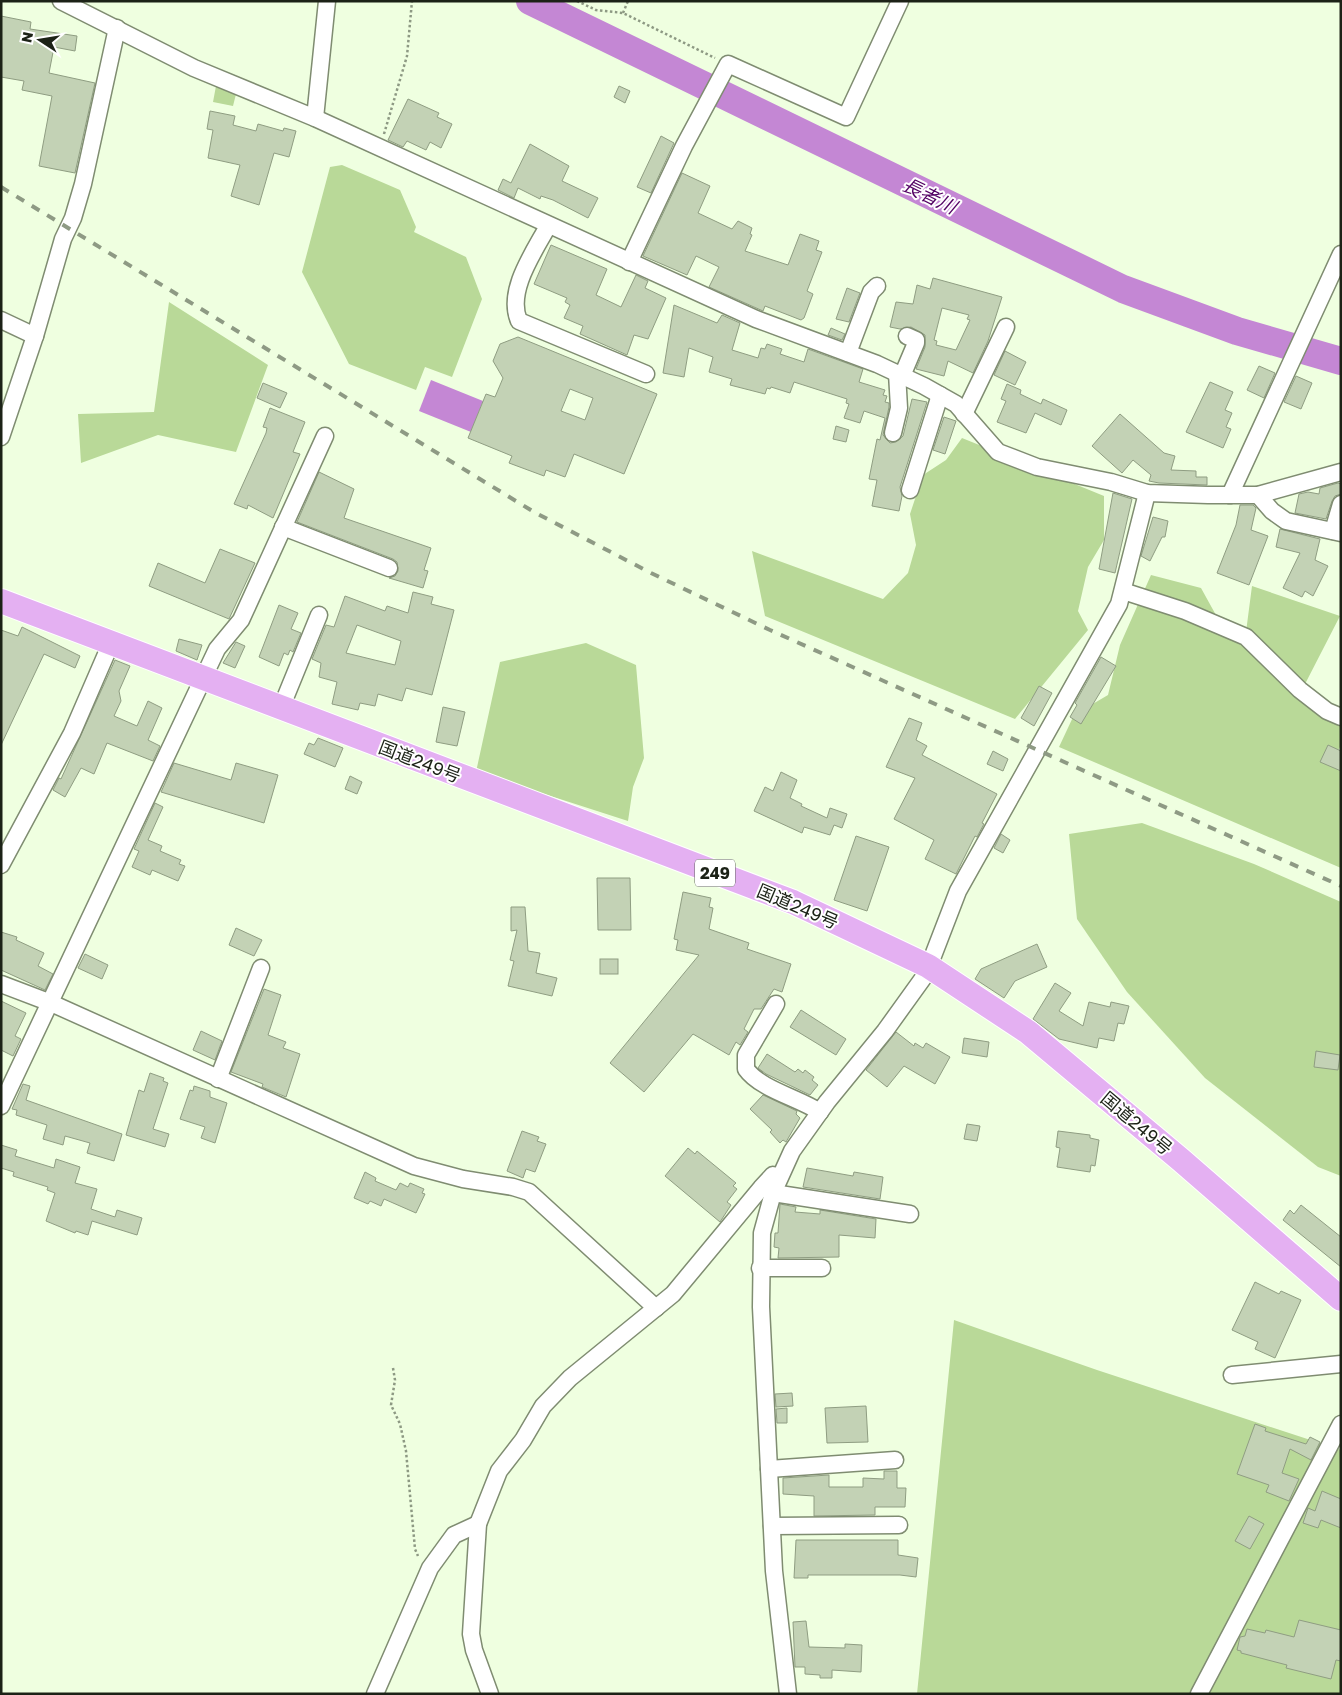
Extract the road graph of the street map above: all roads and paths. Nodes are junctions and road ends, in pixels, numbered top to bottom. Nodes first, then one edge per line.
1 (61, 1) edge
2 (327, 1) edge
3 (412, 1) edge
4 (577, 1) edge
5 (628, 1) edge
6 (900, 1) edge
7 (77, 4) edge
8 (623, 12) junction
9 (117, 28) junction
10 (728, 64) junction
11 (315, 118) junction
12 (380, 147) junction
13 (548, 226) junction
14 (1341, 254) edge
15 (630, 262) junction
16 (877, 286) dead end
17 (1, 320) edge
18 (1006, 327) dead end
19 (35, 336) junction
20 (907, 336) dead end
21 (848, 353) junction
22 (646, 374) dead end
23 (900, 374) junction
24 (940, 395) junction
25 (964, 414) junction
26 (892, 434) dead end
27 (325, 436) dead end
28 (1, 437) edge
29 (1341, 472) edge
30 (910, 490) dead end
31 (1147, 493) junction
32 (1230, 495) junction
33 (1258, 495) junction
34 (1341, 504) edge
35 (283, 527) junction
36 (1337, 532) edge
37 (389, 568) dead end
38 (1123, 591) junction
39 (1, 601) edge
40 (319, 615) dead end
41 (111, 643) junction
42 (204, 679) junction
43 (281, 708) junction
44 (1341, 717) edge
45 (1, 864) edge
46 (928, 966) junction
47 (261, 968) dead end
48 (1, 984) edge
49 (50, 1003) junction
50 (776, 1004) dead end
51 (218, 1079) junction
52 (1, 1106) edge
53 (820, 1112) junction
54 (779, 1177) junction
55 (773, 1193) junction
56 (910, 1214) dead end
57 (760, 1268) junction
58 (822, 1268) dead end
59 (1341, 1299) edge
60 (656, 1308) junction
61 (1341, 1364) edge
62 (393, 1368) dead end
63 (1232, 1375) dead end
64 (1341, 1424) edge
65 (895, 1460) dead end
66 (769, 1469) junction
67 (478, 1524) junction
68 (899, 1525) dead end
69 (772, 1526) junction
70 (430, 1568) junction
71 (375, 1694) edge
72 (490, 1694) edge
73 (788, 1694) edge
74 (1200, 1694) edge

1 - 7 street
2 - 11 street
3 - 12 path
4 - 8 path
5 - 8 path
6 - 10 street
7 - 9 street
8 - 10 path
9 - 11 street
9 - 19 street
10 - 15 street
11 - 12 street
12 - 13 street
13 - 15 street
13 - 22 street
14 - 32 street
15 - 21 street
16 - 21 street
17 - 19 street
18 - 25 street
19 - 28 street
20 - 23 street
21 - 23 street
23 - 24 street
23 - 26 street
24 - 25 street
24 - 30 street
25 - 31 street
27 - 35 street
29 - 33 street
31 - 32 street
31 - 38 street
32 - 33 street
33 - 36 street
34 - 36 street
35 - 37 street
35 - 42 street
38 - 44 street
38 - 46 street
39 - 41 highway, 国道249号 / 249
40 - 43 street
41 - 42 highway, 国道249号 / 249
41 - 45 street
42 - 43 highway, 国道249号 / 249
42 - 49 street
43 - 46 highway, 国道249号 / 249
46 - 53 street
46 - 59 highway, 国道249号 / 249
47 - 51 street
48 - 49 street
49 - 51 street
49 - 52 street
50 - 53 street
51 - 60 street
53 - 54 street
54 - 55 street
54 - 60 street
55 - 56 street
55 - 57 street
57 - 58 street
57 - 66 street
60 - 67 street
61 - 63 street
62 - 70 path
64 - 74 street
65 - 66 street
66 - 69 street
67 - 70 street
67 - 72 street
68 - 69 street
69 - 73 street
70 - 71 street

